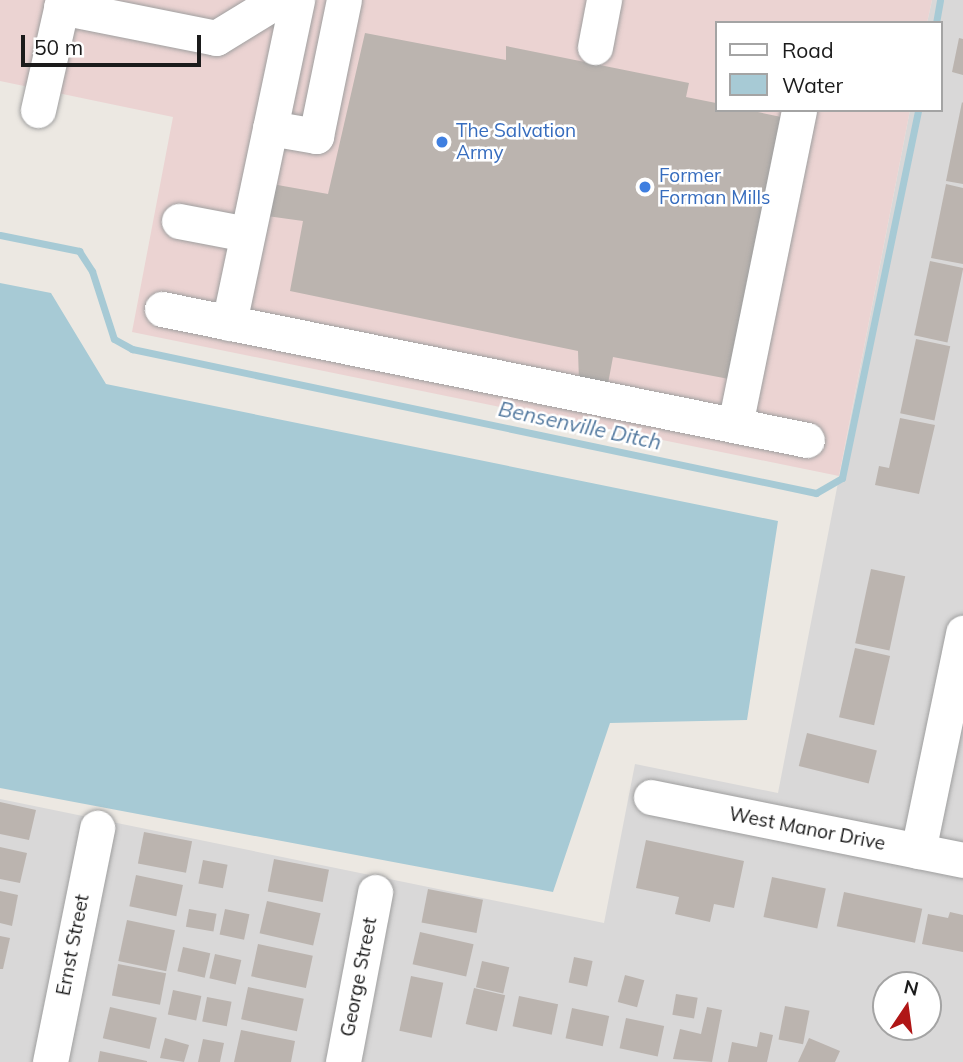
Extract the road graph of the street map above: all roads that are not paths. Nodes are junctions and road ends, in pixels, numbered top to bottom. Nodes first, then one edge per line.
1 (278, 0) edge
2 (297, 0) edge
3 (344, 0) edge
4 (604, 0) edge
5 (62, 4) edge
6 (595, 47) dead end
7 (38, 110) dead end
8 (799, 112) edge
9 (270, 128) junction
10 (179, 220) dead end
11 (247, 234) junction
12 (162, 309) dead end
13 (229, 323) junction
14 (735, 425) junction
15 (807, 440) dead end
16 (963, 633) edge
17 (651, 797) dead end
18 (97, 828) dead end
19 (918, 851) junction
20 (963, 860) edge
21 (376, 892) dead end
22 (50, 1062) edge
23 (343, 1062) edge

1 - 5 street
2 - 9 street
3 - 9 street
4 - 6 street
5 - 7 street
8 - 14 street
9 - 11 street
10 - 11 street
11 - 13 street
12 - 13 street
13 - 14 street
14 - 15 street
16 - 19 street
17 - 19 street, West Manor Drive
18 - 22 street, Ernst Street
19 - 20 street, West Manor Drive
21 - 23 street, George Street

